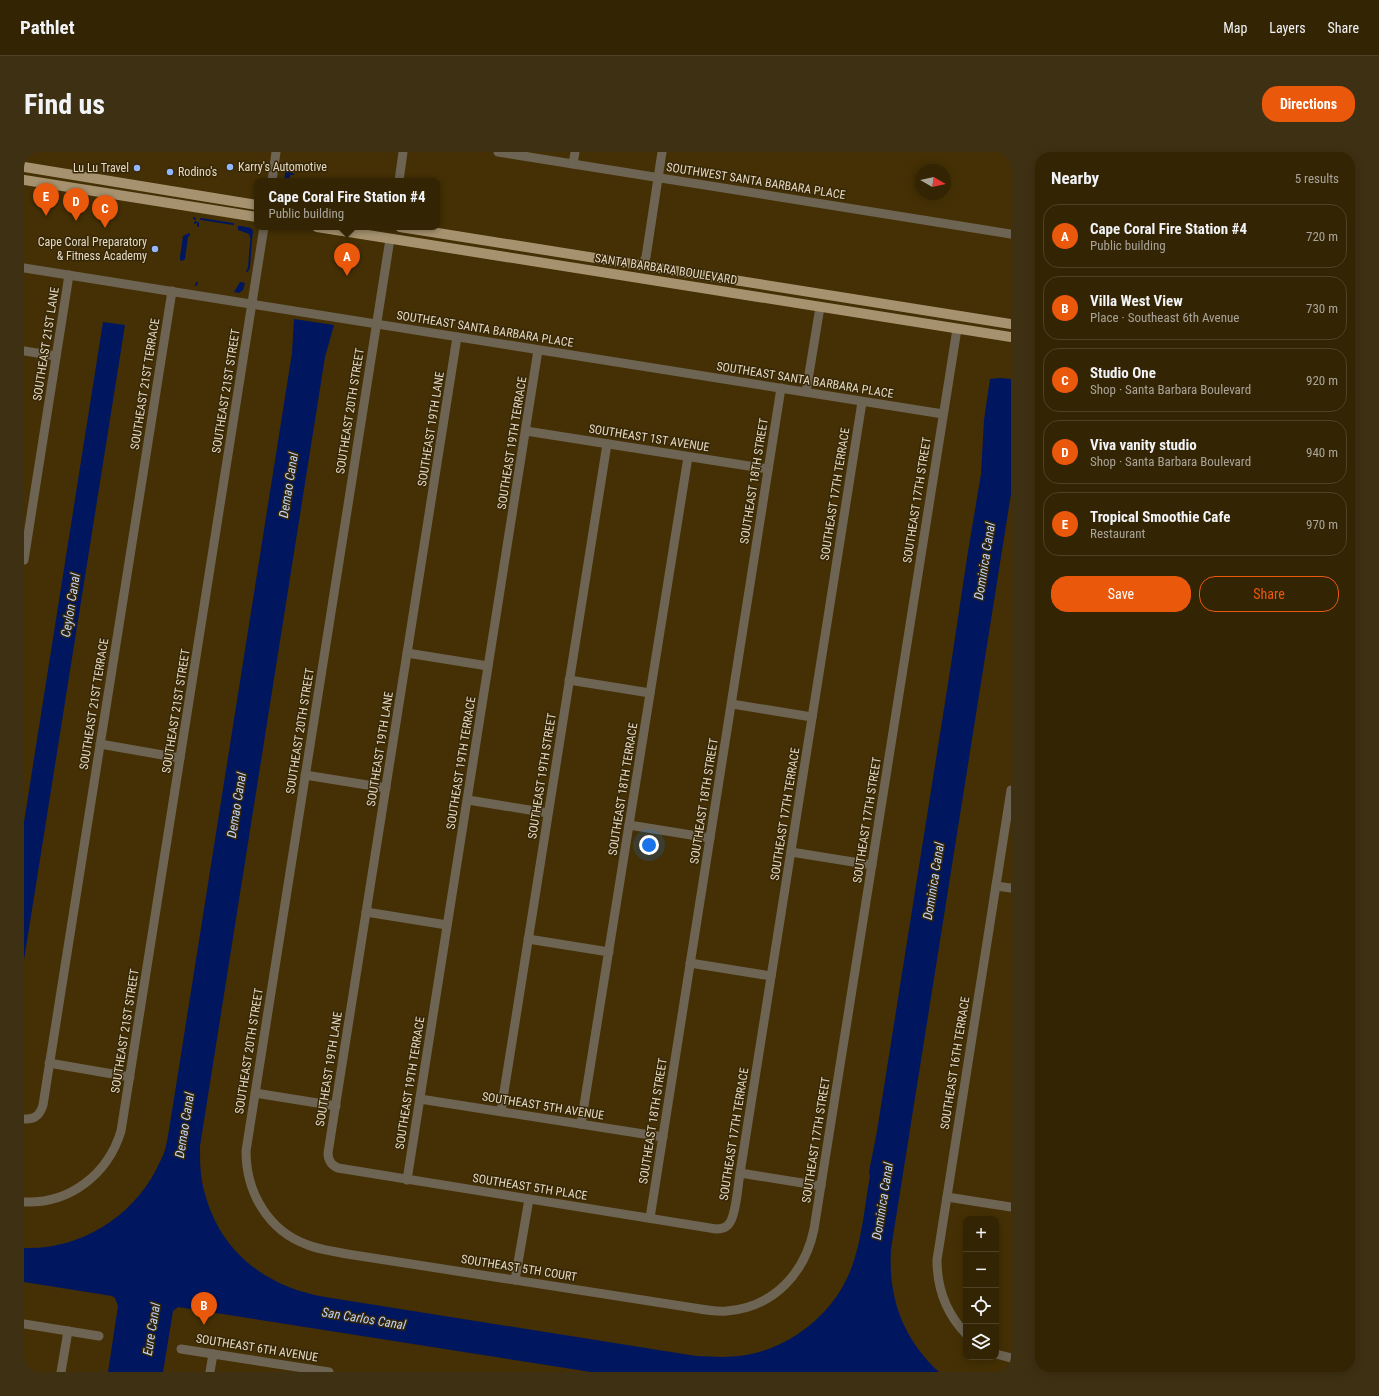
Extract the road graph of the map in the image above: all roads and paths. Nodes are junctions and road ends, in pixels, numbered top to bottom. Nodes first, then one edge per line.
1 (276, 152) edge
2 (403, 152) edge
3 (498, 152) edge
4 (575, 152) edge
5 (662, 152) edge
6 (574, 164) junction
7 (24, 167) edge
8 (272, 178) edge
9 (399, 178) edge
10 (658, 178) junction
11 (24, 180) edge
12 (254, 205) edge
13 (254, 217) edge
14 (264, 230) edge
15 (337, 230) edge
16 (419, 230) edge
17 (1011, 234) edge
18 (390, 238) junction
19 (544, 263) junction
20 (642, 266) junction
21 (24, 268) edge
22 (69, 275) junction
23 (172, 291) junction
24 (252, 305) junction
25 (820, 307) junction
26 (918, 309) junction
27 (376, 324) junction
28 (1011, 324) edge
29 (957, 329) junction
30 (457, 337) junction
31 (1011, 337) edge
32 (538, 350) junction
33 (24, 351) edge
34 (56, 356) junction
35 (781, 388) junction
36 (806, 392) junction
37 (862, 402) junction
38 (943, 414) junction
39 (526, 431) junction
40 (607, 444) junction
41 (688, 457) junction
42 (768, 470) junction
43 (24, 560) edge
44 (407, 653) junction
45 (488, 666) junction
46 (569, 680) junction
47 (650, 693) junction
48 (732, 704) junction
49 (812, 717) junction
50 (100, 744) junction
51 (180, 758) junction
52 (305, 775) junction
53 (386, 788) junction
54 (1011, 790) edge
55 (468, 800) junction
56 (548, 813) junction
57 (629, 825) junction
58 (710, 838) junction
59 (791, 852) junction
60 (872, 865) junction
61 (996, 886) junction
62 (1011, 888) edge
63 (366, 912) junction
64 (447, 925) junction
65 (528, 939) junction
66 (609, 952) junction
67 (690, 963) junction
68 (771, 976) junction
69 (49, 1063) junction
70 (130, 1077) junction
71 (255, 1093) junction
72 (420, 1099) junction
73 (336, 1106) junction
74 (501, 1112) junction
75 (24, 1119) edge
76 (581, 1124) junction
77 (663, 1137) junction
78 (332, 1164) joint
79 (740, 1172) junction
80 (407, 1180) junction
81 (821, 1186) junction
82 (947, 1197) junction
83 (529, 1199) junction
84 (24, 1202) edge
85 (1011, 1207) edge
86 (650, 1218) junction
87 (272, 1222) joint
88 (725, 1227) joint
89 (515, 1280) junction
90 (767, 1298) joint
91 (24, 1324) edge
92 (963, 1330) edge
93 (68, 1331) junction
94 (98, 1336) dead end
95 (181, 1349) dead end
96 (213, 1354) junction
97 (999, 1355) edge
98 (1011, 1358) edge
99 (294, 1369) edge
100 (61, 1372) edge
101 (210, 1372) edge
102 (329, 1372) edge

1 - 8 street
2 - 9 street
3 - 6 street, SOUTHWEST SANTA BARBARA PLACE
4 - 6 street
5 - 10 street
6 - 10 street, SOUTHWEST SANTA BARBARA PLACE
7 - 12 main road
10 - 17 street, SOUTHWEST SANTA BARBARA PLACE
10 - 20 street
11 - 13 main road
14 - 24 street, SOUTHEAST 21ST STREET
15 - 18 main road, SANTA BARBARA BOULEVARD
16 - 20 main road, SANTA BARBARA BOULEVARD
18 - 19 main road, SANTA BARBARA BOULEVARD
18 - 27 street, SOUTHEAST 20TH STREET
19 - 20 main road
19 - 25 main road, SANTA BARBARA BOULEVARD
20 - 26 main road, SANTA BARBARA BOULEVARD
21 - 22 street, SOUTHEAST SANTA BARBARA PLACE
22 - 23 street, SOUTHEAST SANTA BARBARA PLACE
22 - 34 street, SOUTHEAST 21ST LANE
23 - 24 street, SOUTHEAST SANTA BARBARA PLACE
23 - 50 street, SOUTHEAST 21ST TERRACE
24 - 27 street, SOUTHEAST SANTA BARBARA PLACE
24 - 51 street, SOUTHEAST 21ST STREET
25 - 26 main road
25 - 29 main road, SANTA BARBARA BOULEVARD
25 - 36 street
26 - 28 main road, SANTA BARBARA BOULEVARD
27 - 30 street, SOUTHEAST SANTA BARBARA PLACE
27 - 52 street, SOUTHEAST 20TH STREET
29 - 31 main road, SANTA BARBARA BOULEVARD
29 - 38 street, SOUTHEAST 17TH STREET
30 - 32 street, SOUTHEAST SANTA BARBARA PLACE
30 - 44 street, SOUTHEAST 19TH LANE
32 - 35 street, SOUTHEAST SANTA BARBARA PLACE
32 - 39 street, SOUTHEAST 19TH TERRACE
33 - 34 street
34 - 43 street, SOUTHEAST 21ST LANE
35 - 36 street, SOUTHEAST SANTA BARBARA PLACE
35 - 42 street, SOUTHEAST 18TH STREET
36 - 37 street, SOUTHEAST SANTA BARBARA PLACE
37 - 38 street, SOUTHEAST SANTA BARBARA PLACE
37 - 49 street, SOUTHEAST 17TH TERRACE
38 - 60 street, SOUTHEAST 17TH STREET
39 - 40 street, SOUTHEAST 1ST AVENUE
39 - 45 street, SOUTHEAST 19TH TERRACE
40 - 41 street, SOUTHEAST 1ST AVENUE
40 - 46 street, SOUTHEAST 19TH STREET
41 - 42 street, SOUTHEAST 1ST AVENUE
41 - 47 street, SOUTHEAST 18TH TERRACE
42 - 48 street, SOUTHEAST 18TH STREET
44 - 45 street
44 - 53 street, SOUTHEAST 19TH LANE
45 - 55 street, SOUTHEAST 19TH TERRACE
46 - 47 street
46 - 56 street, SOUTHEAST 19TH STREET
47 - 57 street, SOUTHEAST 18TH TERRACE
48 - 49 street
48 - 58 street, SOUTHEAST 18TH STREET
49 - 59 street, SOUTHEAST 17TH TERRACE
50 - 51 street
50 - 69 street, SOUTHEAST 21ST TERRACE
51 - 70 street, SOUTHEAST 21ST STREET
52 - 53 street
52 - 71 street, SOUTHEAST 20TH STREET
53 - 63 street, SOUTHEAST 19TH LANE
54 - 61 street, SOUTHEAST 16TH TERRACE
55 - 56 street
55 - 64 street, SOUTHEAST 19TH TERRACE
56 - 65 street, SOUTHEAST 19TH STREET
57 - 58 street
57 - 66 street, SOUTHEAST 18TH TERRACE
58 - 67 street, SOUTHEAST 18TH STREET
59 - 60 street
59 - 68 street, SOUTHEAST 17TH TERRACE
60 - 81 street, SOUTHEAST 17TH STREET
61 - 62 street
61 - 82 street, SOUTHEAST 16TH TERRACE
63 - 64 street
63 - 73 street, SOUTHEAST 19TH LANE
64 - 72 street, SOUTHEAST 19TH TERRACE
65 - 66 street
65 - 74 street, SOUTHEAST 19TH STREET
66 - 76 street, SOUTHEAST 18TH TERRACE
67 - 68 street
67 - 77 street, SOUTHEAST 18TH STREET
68 - 79 street, SOUTHEAST 17TH TERRACE
69 - 70 street
69 - 75 street, SOUTHEAST 21ST TERRACE
70 - 84 street, SOUTHEAST 21ST STREET
71 - 73 street
71 - 87 street, SOUTHEAST 20TH STREET
72 - 74 street, SOUTHEAST 5TH AVENUE
72 - 80 street, SOUTHEAST 19TH TERRACE
73 - 78 street, SOUTHEAST 19TH LANE
74 - 76 street, SOUTHEAST 5TH AVENUE
76 - 77 street, SOUTHEAST 5TH AVENUE
77 - 86 street, SOUTHEAST 18TH STREET
78 - 80 street, SOUTHEAST 5TH PLACE
79 - 81 street
79 - 88 street, SOUTHEAST 17TH TERRACE
80 - 83 street, SOUTHEAST 5TH PLACE
81 - 90 street, SOUTHEAST 17TH STREET
82 - 85 street
82 - 92 street, SOUTHEAST 16TH TERRACE
83 - 86 street, SOUTHEAST 5TH PLACE
83 - 89 street
86 - 88 street, SOUTHEAST 5TH PLACE
87 - 89 street, SOUTHEAST 5TH COURT
89 - 90 street, SOUTHEAST 5TH COURT
91 - 93 street
93 - 94 street
93 - 100 street
95 - 96 street, SOUTHEAST 6TH AVENUE
96 - 99 street, SOUTHEAST 6TH AVENUE
96 - 101 street
97 - 98 street
99 - 102 street, SOUTHEAST 6TH AVENUE

